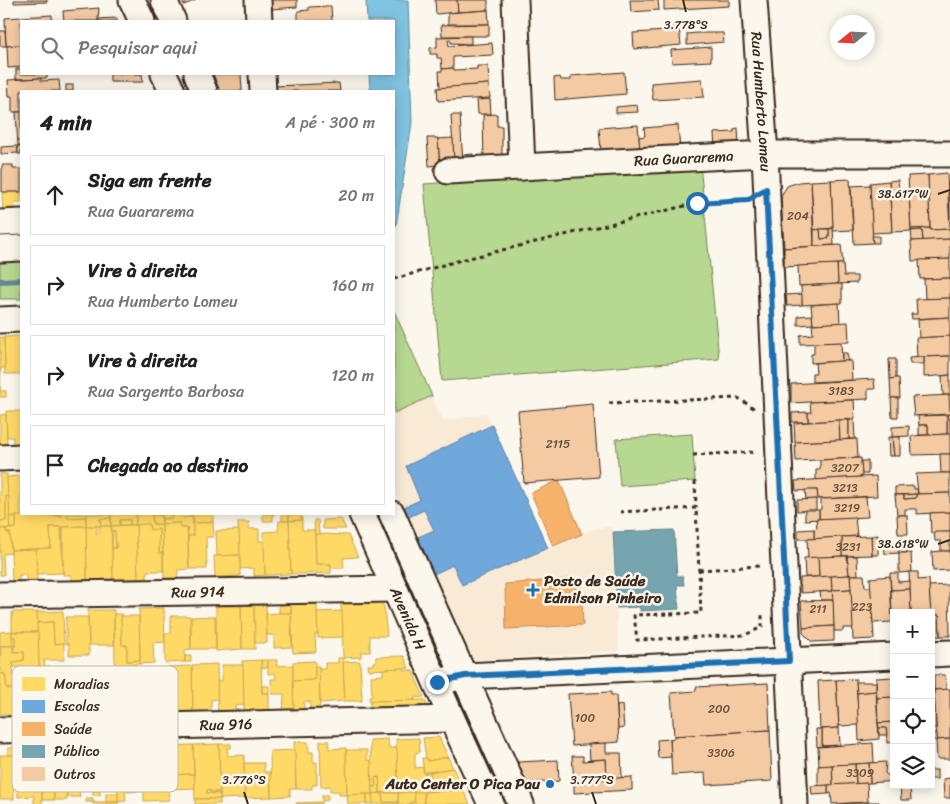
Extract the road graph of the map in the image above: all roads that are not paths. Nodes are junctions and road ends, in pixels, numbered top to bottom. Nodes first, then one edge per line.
1 (132, 0) edge
2 (164, 0) edge
3 (258, 0) edge
4 (515, 0) edge
5 (754, 0) edge
6 (142, 20) edge
7 (173, 20) edge
8 (259, 20) edge
9 (164, 75) edge
10 (197, 75) edge
11 (262, 75) edge
12 (172, 90) edge
13 (204, 90) edge
14 (263, 90) edge
15 (765, 154) junction
16 (950, 154) edge
17 (522, 167) junction
18 (448, 171) dead end
19 (20, 222) edge
20 (0, 223) edge
21 (20, 248) edge
22 (0, 249) edge
23 (20, 319) edge
24 (0, 320) edge
25 (20, 457) edge
26 (0, 458) edge
27 (362, 515) edge
28 (392, 515) edge
29 (394, 590) junction
30 (0, 595) edge
31 (950, 653) edge
32 (935, 654) edge
33 (890, 656) edge
34 (789, 661) junction
35 (465, 676) junction
36 (437, 682) junction
37 (452, 719) junction
38 (178, 726) edge
39 (492, 804) edge
40 (521, 804) edge
41 (795, 804) edge

1 - 6 street
2 - 7 street
3 - 8 street
4 - 17 street
5 - 15 street, Rua Humberto Lomeu
9 - 12 street
10 - 13 street
11 - 14 street
15 - 16 street, Rua Guararema
15 - 17 street, Rua Guararema
15 - 34 street, Rua Humberto Lomeu
17 - 18 street, Rua Guararema
19 - 20 street
21 - 22 street
23 - 24 street
25 - 26 street
27 - 29 street, Avenida H
28 - 35 street, Avenida H
29 - 30 street, Rua 914
29 - 36 street, Avenida H
31 - 32 street
33 - 34 street
34 - 35 street
34 - 41 street, Rua Humberto Lomeu
35 - 36 street
35 - 40 street, Avenida H
36 - 37 street, Avenida H
37 - 38 street, Rua 916
37 - 39 street, Avenida H

